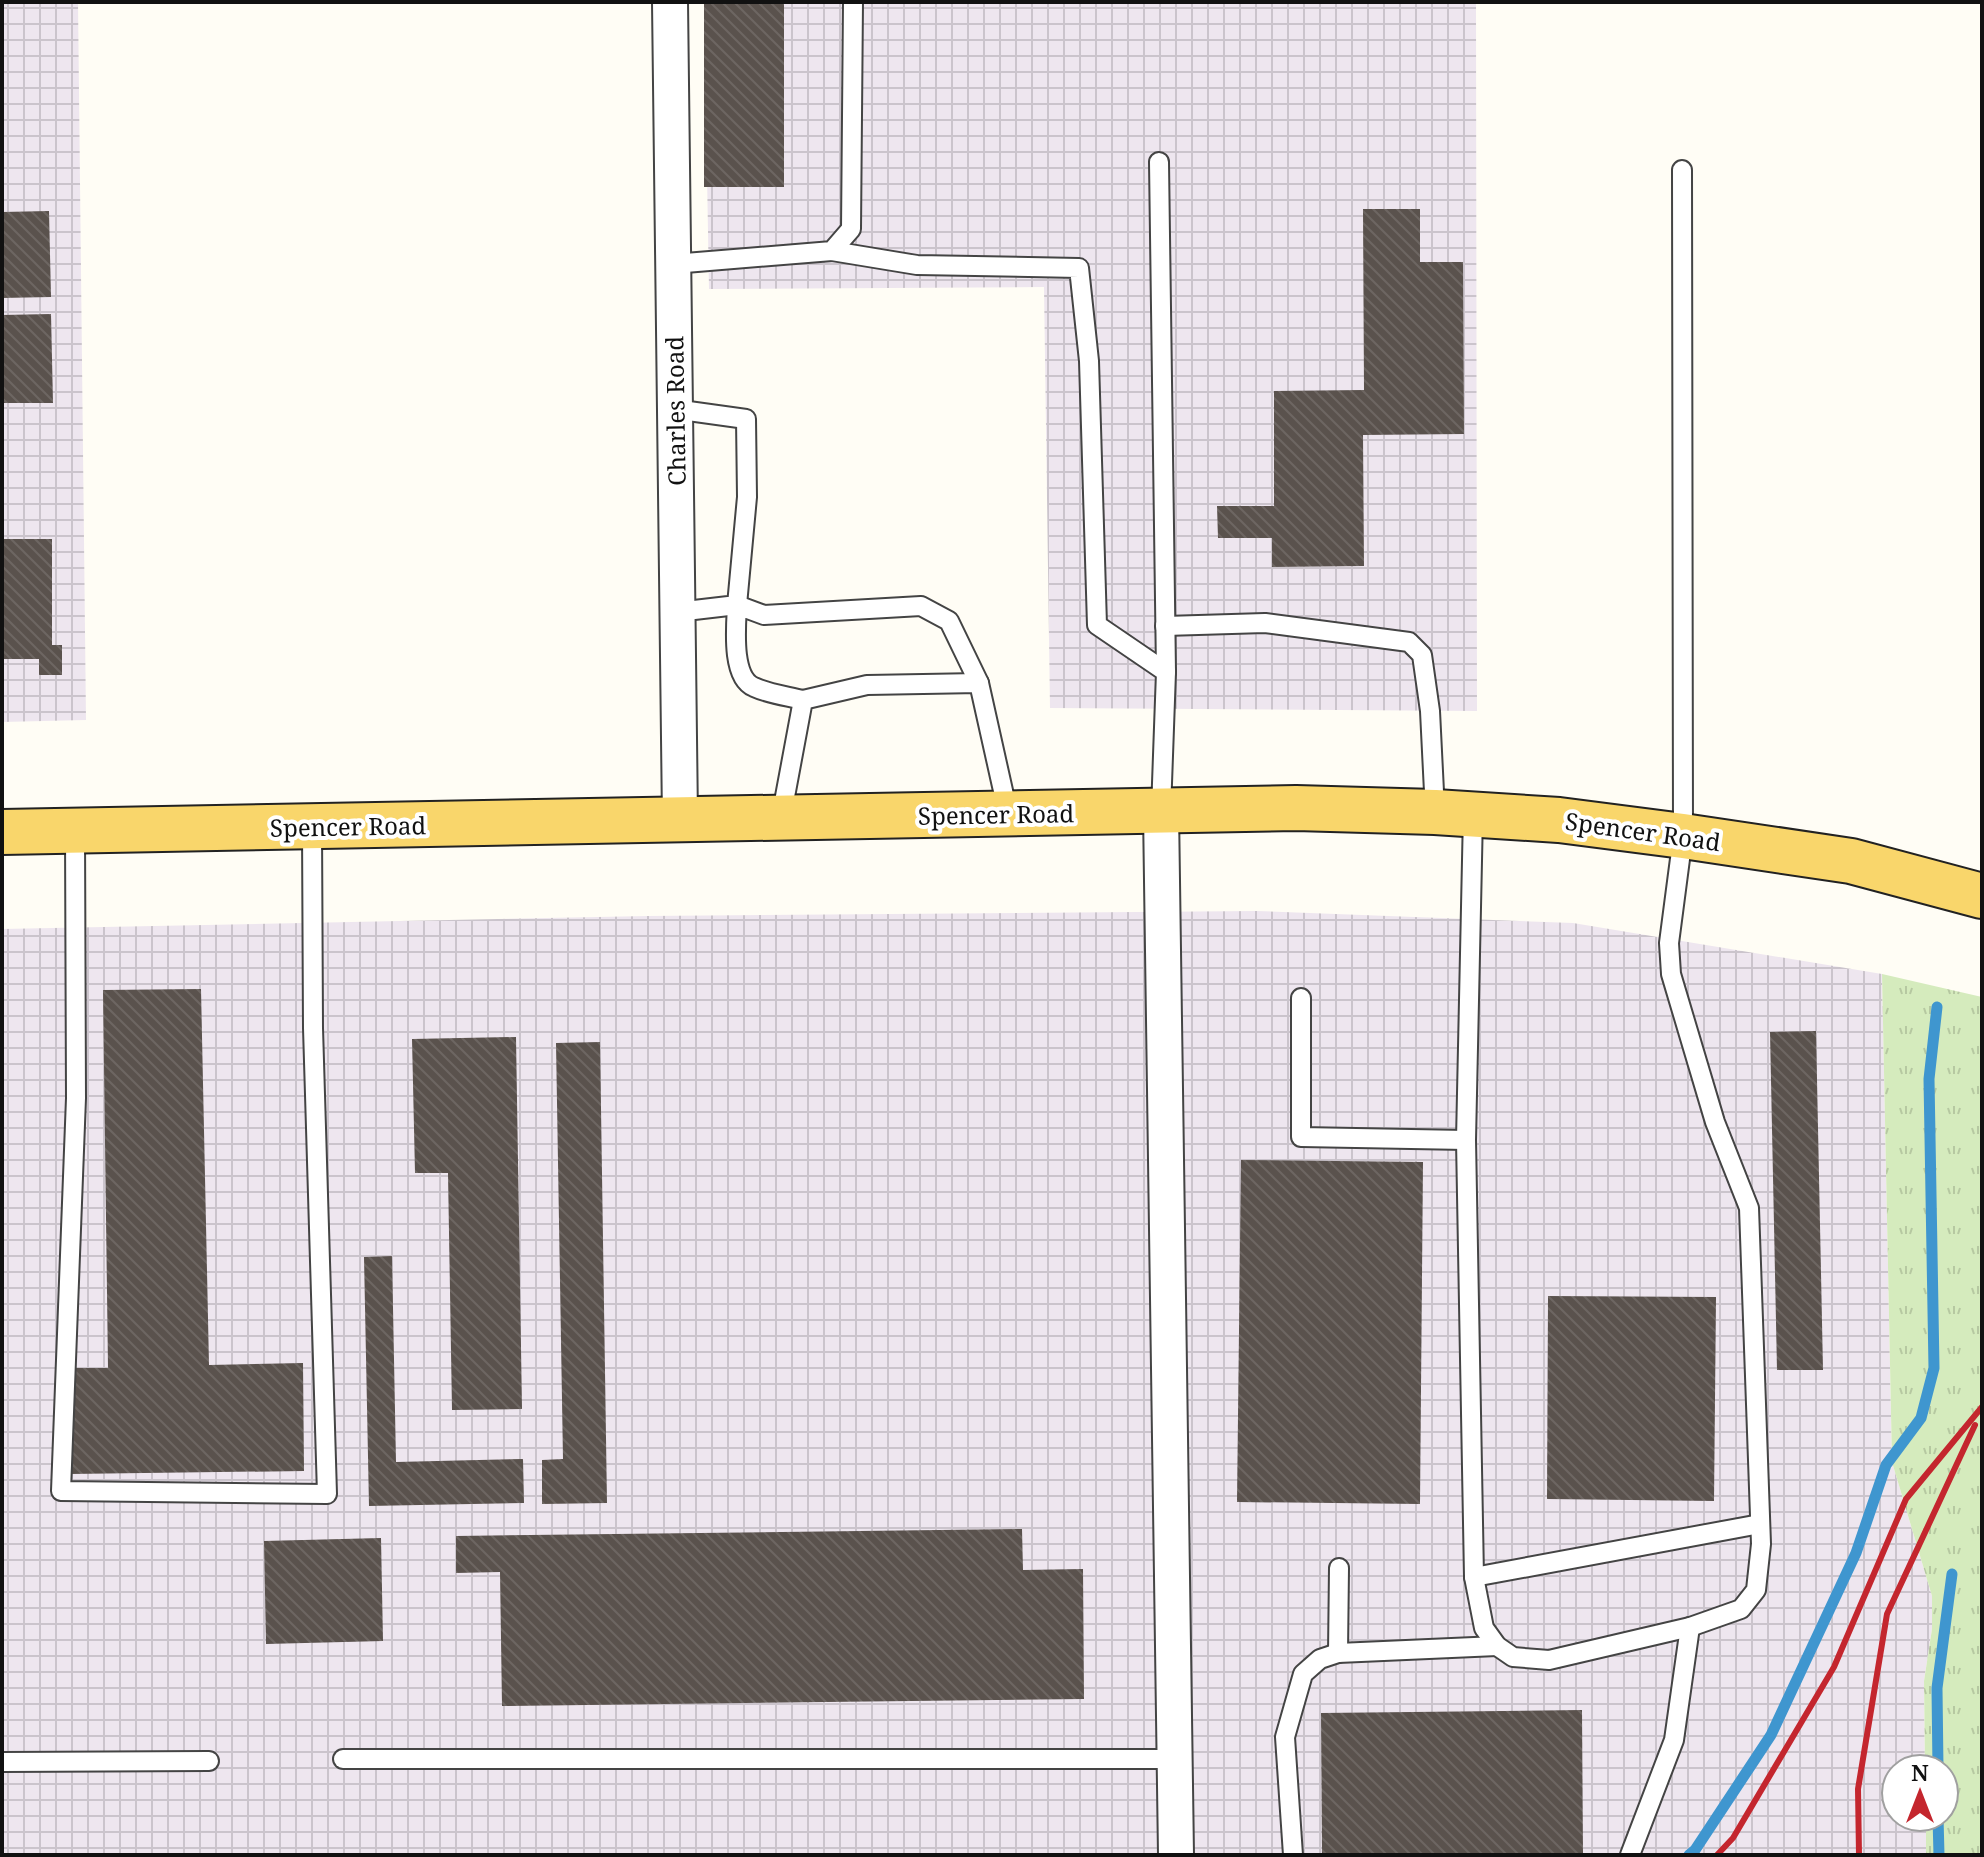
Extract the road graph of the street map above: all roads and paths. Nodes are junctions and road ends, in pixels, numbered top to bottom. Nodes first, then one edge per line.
1 (670, 2) edge
2 (853, 2) edge
3 (1159, 162) dead end
4 (1682, 170) dead end
5 (832, 251) junction
6 (673, 264) junction
7 (674, 409) junction
8 (737, 605) junction
9 (677, 612) junction
10 (1165, 626) junction
11 (1166, 672) junction
12 (979, 683) junction
13 (803, 700) junction
14 (1161, 811) junction
15 (1008, 813) junction
16 (1454, 813) junction
17 (781, 818) junction
18 (680, 819) junction
19 (312, 826) junction
20 (75, 831) junction
21 (2, 832) edge
22 (1683, 836) junction
23 (1982, 896) edge
24 (1301, 998) dead end
25 (1466, 1140) junction
26 (1760, 1524) junction
27 (1339, 1568) dead end
28 (1474, 1577) junction
29 (1690, 1627) junction
30 (1497, 1646) junction
31 (1338, 1653) junction
32 (343, 1759) dead end
33 (1175, 1759) junction
34 (209, 1761) dead end
35 (2, 1762) edge
36 (1176, 1855) edge
37 (1293, 1855) edge
38 (1630, 1855) edge

1 - 6 street, Charles Road
2 - 5 lane
3 - 10 lane
4 - 22 lane
5 - 6 lane
5 - 11 lane
6 - 7 street, Charles Road
7 - 8 lane
7 - 9 street, Charles Road
8 - 9 lane
8 - 12 lane
8 - 13 lane
9 - 18 street, Charles Road
10 - 11 lane
10 - 16 lane
11 - 14 lane
12 - 13 lane
12 - 15 lane
13 - 17 lane
14 - 15 main road, Spencer Road
14 - 16 main road, Spencer Road
14 - 33 street
15 - 17 main road, Spencer Road
16 - 22 main road, Spencer Road
16 - 25 lane
17 - 18 main road, Spencer Road
18 - 19 main road, Spencer Road
19 - 20 main road, Spencer Road
19 - 20 lane
20 - 21 main road, Spencer Road
22 - 23 main road, Spencer Road
22 - 26 lane
24 - 25 lane
25 - 28 lane
26 - 28 lane
26 - 29 lane
27 - 31 lane
28 - 30 lane
29 - 30 lane
29 - 38 lane
30 - 31 lane
31 - 37 lane
32 - 33 lane
33 - 36 street
34 - 35 lane

